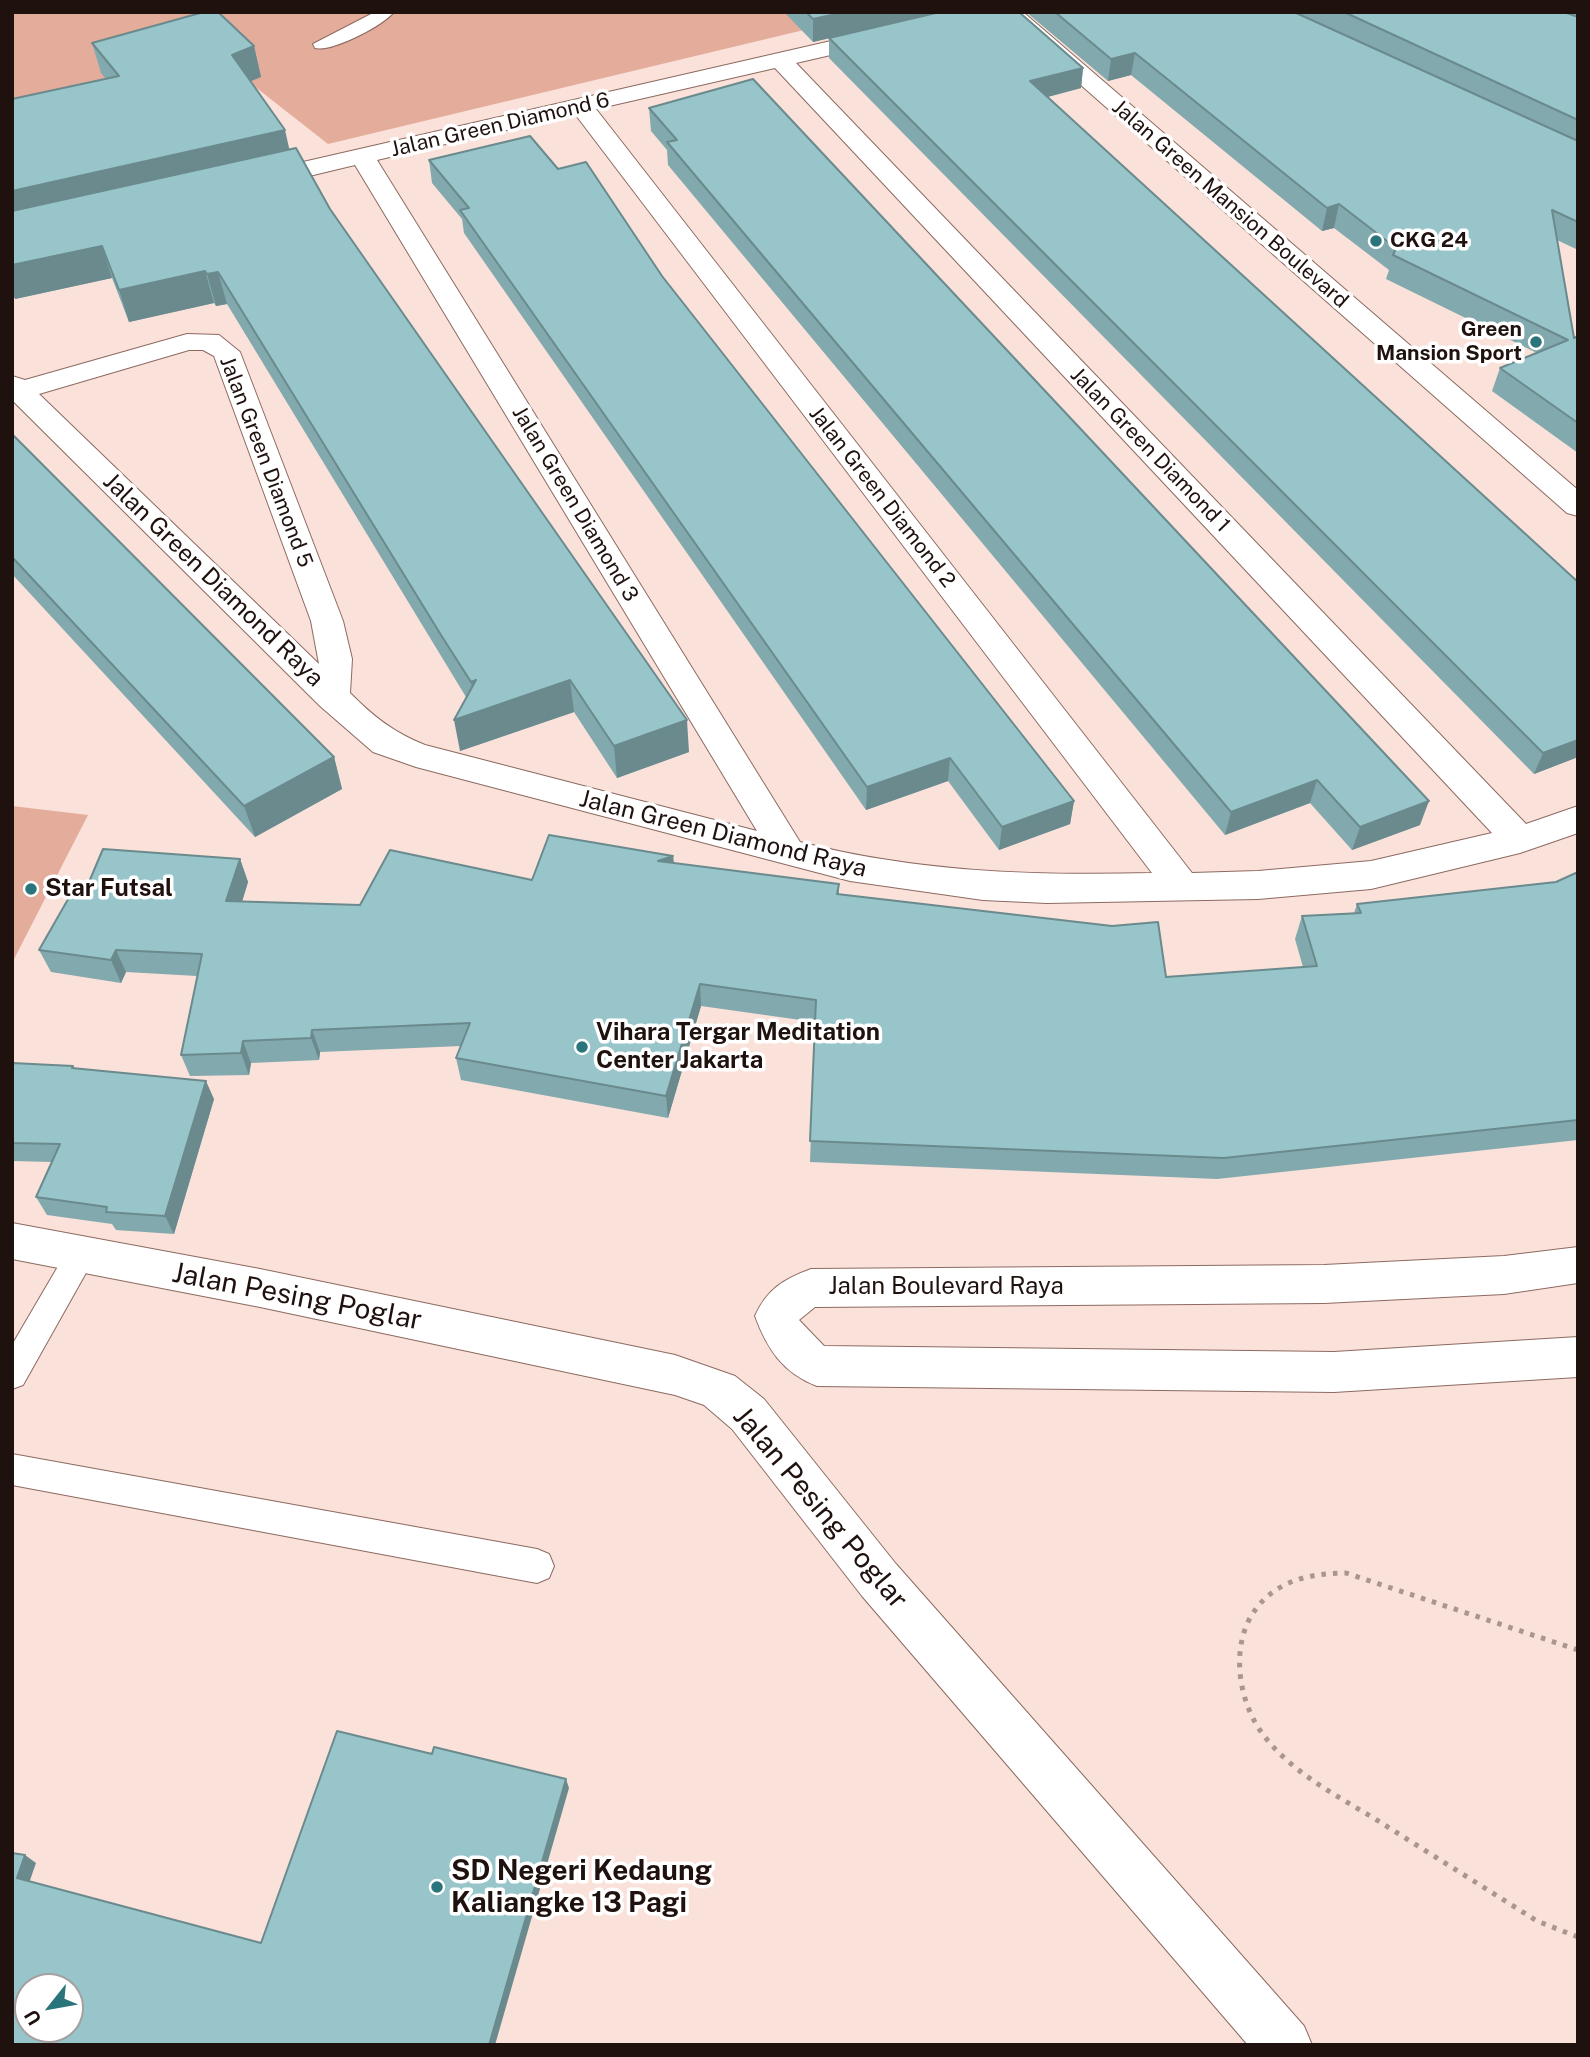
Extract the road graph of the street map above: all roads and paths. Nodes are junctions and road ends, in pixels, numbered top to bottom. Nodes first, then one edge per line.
1 (386, 12) edge
2 (1009, 12) edge
3 (896, 33) edge
4 (321, 44) dead end
5 (780, 60) junction
6 (582, 107) junction
7 (362, 156) junction
8 (227, 187) edge
9 (16, 387) edge
10 (1578, 506) edge
11 (332, 698) junction
12 (1578, 819) edge
13 (1520, 840) junction
14 (788, 852) junction
15 (1183, 887) junction
16 (12, 1241) edge
17 (81, 1255) junction
18 (1578, 1265) edge
19 (1578, 1357) edge
20 (12, 1375) edge
21 (12, 1469) edge
22 (537, 1566) dead end
23 (1578, 1650) edge
24 (1578, 1937) edge
25 (1285, 2045) edge

1 - 4 lane
2 - 10 street, Jalan Green Mansion Boulevard
3 - 5 street, Jalan Green Diamond 6
5 - 6 street, Jalan Green Diamond 6
5 - 13 street, Jalan Green Diamond 1
6 - 7 street, Jalan Green Diamond 6
6 - 15 street, Jalan Green Diamond 2
7 - 8 street, Jalan Green Diamond 6
7 - 14 street, Jalan Green Diamond 3
9 - 11 street, Jalan Green Diamond Raya
9 - 11 street, Jalan Green Diamond 5
11 - 14 street, Jalan Green Diamond Raya
12 - 13 street, Jalan Green Diamond Raya
13 - 15 street, Jalan Green Diamond Raya
14 - 15 street, Jalan Green Diamond Raya
16 - 17 street, Jalan Pesing Poglar
17 - 20 lane
17 - 25 street, Jalan Pesing Poglar
18 - 19 street, Jalan Boulevard Raya
21 - 22 lane
23 - 24 path

